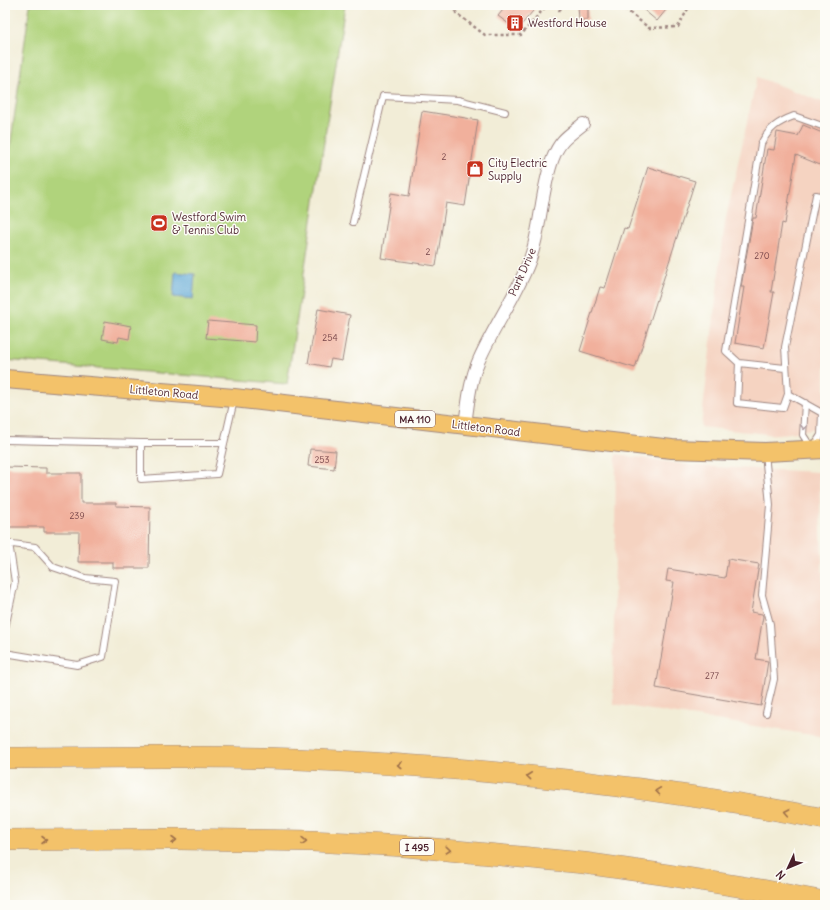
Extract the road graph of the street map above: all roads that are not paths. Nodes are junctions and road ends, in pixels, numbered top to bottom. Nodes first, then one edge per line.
1 (505, 112) dead end
2 (583, 124) dead end
3 (825, 127) edge
4 (825, 197) edge
5 (353, 222) dead end
6 (739, 363) junction
7 (785, 368) junction
8 (5, 379) edge
9 (788, 394) junction
10 (234, 398) junction
11 (805, 403) junction
12 (824, 412) edge
13 (465, 425) junction
14 (5, 440) edge
15 (140, 443) junction
16 (224, 443) junction
17 (818, 449) edge
18 (765, 452) junction
19 (7, 543) edge
20 (5, 628) edge
21 (5, 653) edge
22 (766, 713) dead end
23 (5, 758) edge
24 (825, 819) edge
25 (5, 840) edge
26 (825, 902) edge

1 - 5 lane
2 - 13 street, Park Drive
3 - 6 lane
4 - 7 lane
6 - 7 lane
6 - 9 lane
7 - 9 lane
8 - 10 main road, Littleton Road / MA 110
9 - 11 lane
10 - 13 main road, Littleton Road / MA 110
10 - 16 lane
11 - 12 lane
11 -> 17 lane
12 - 17 lane
13 - 18 main road, Littleton Road / MA 110
14 - 15 lane
15 - 16 lane
15 - 16 lane
17 - 18 main road, Littleton Road / MA 110
18 - 22 lane
19 - 20 lane
19 - 21 lane
24 -> 23 highway
25 -> 26 highway, I 495

